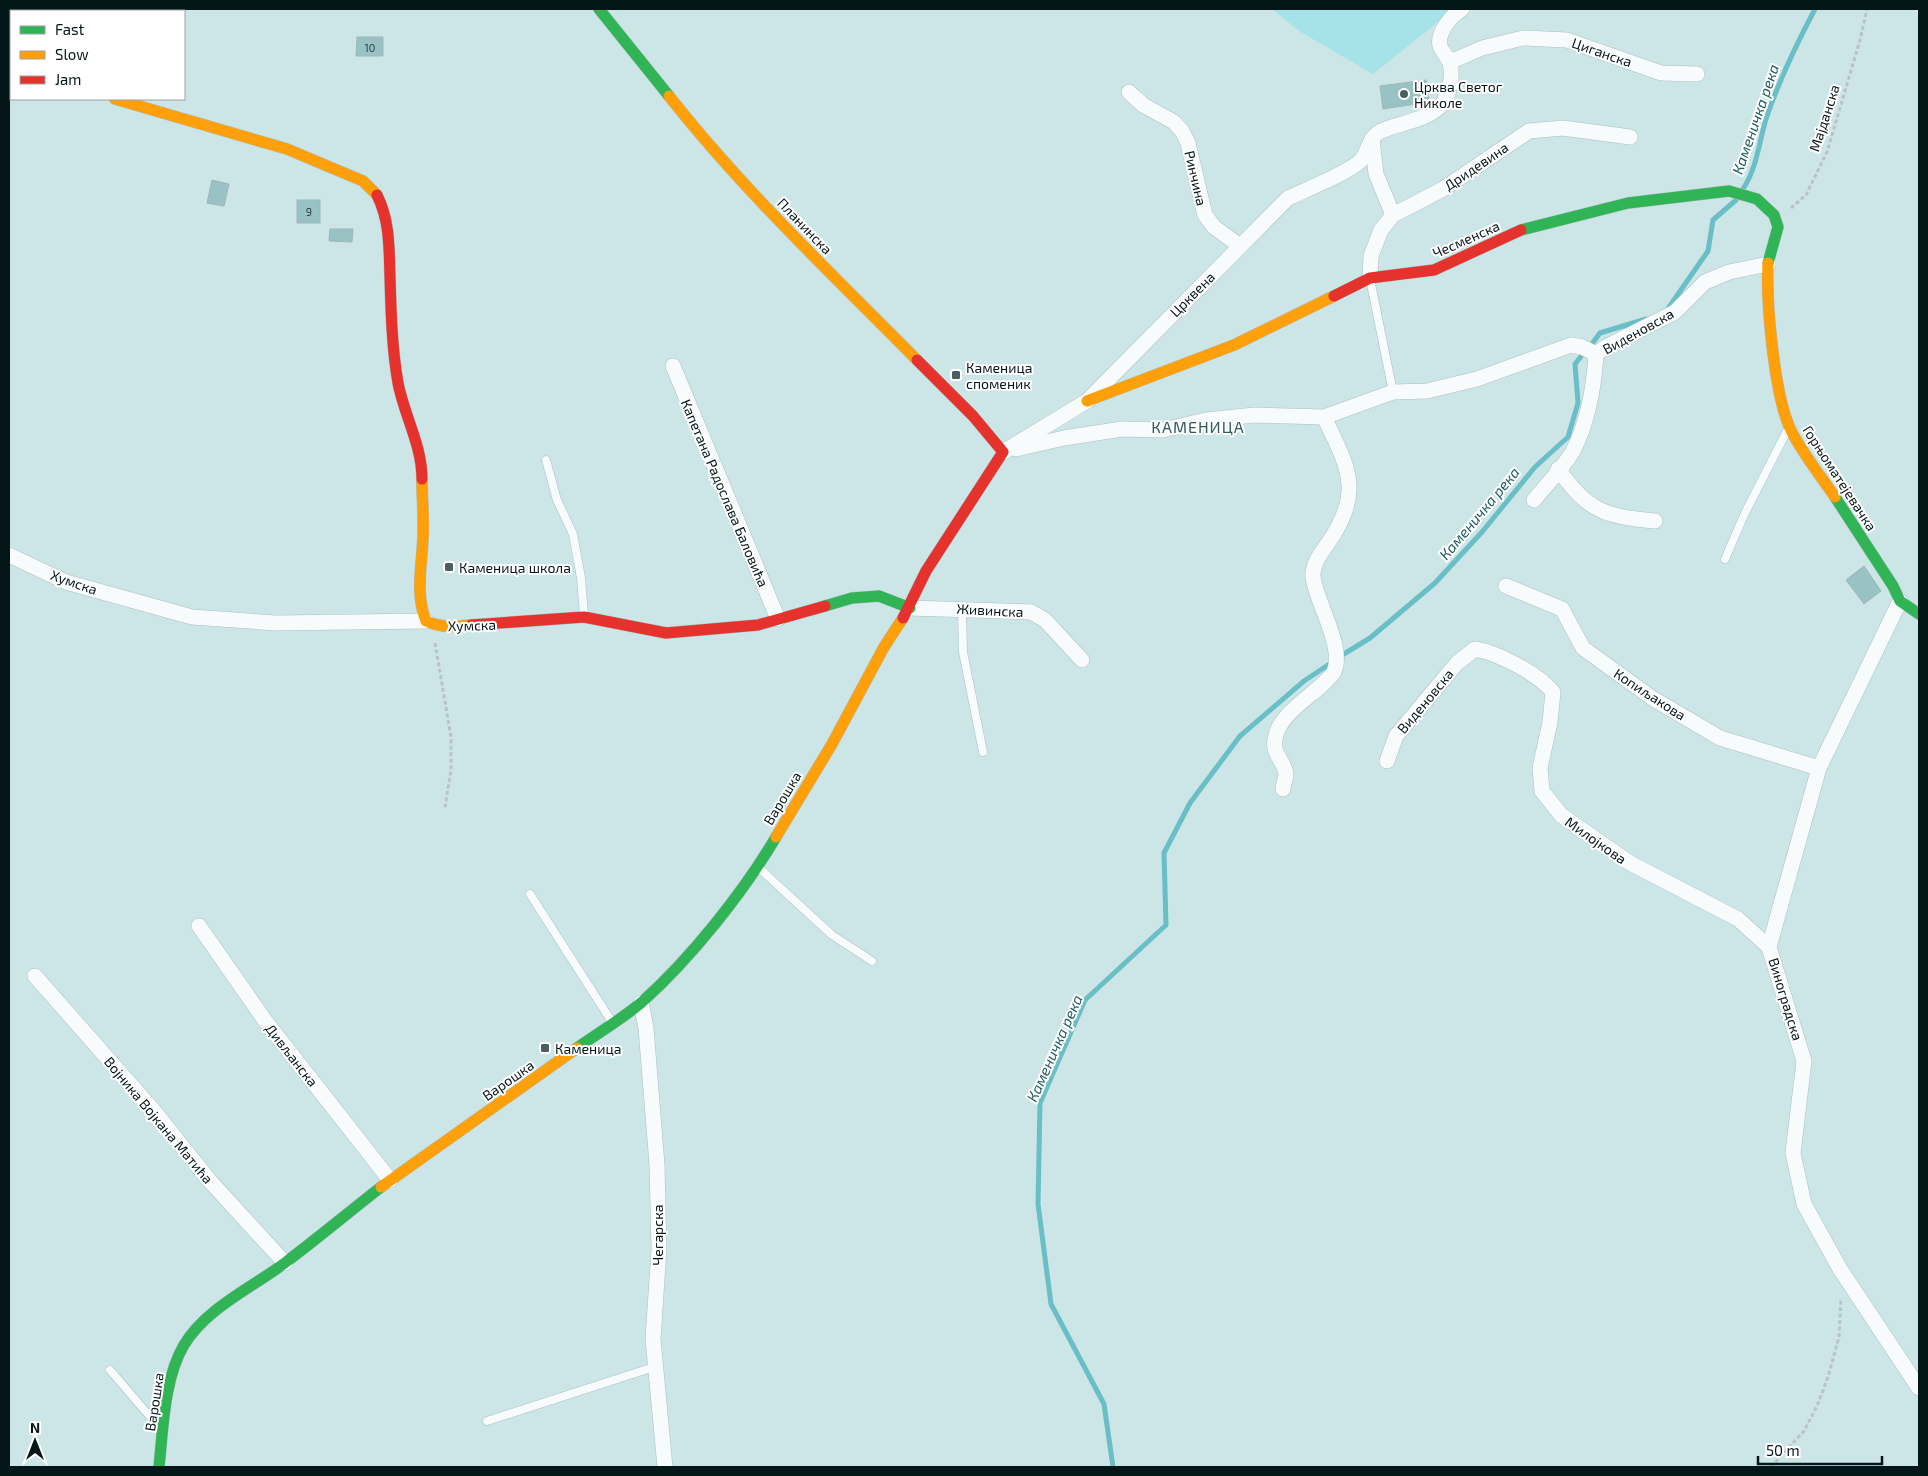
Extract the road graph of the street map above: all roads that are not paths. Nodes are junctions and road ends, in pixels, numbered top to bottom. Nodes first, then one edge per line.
1 (599, 9) edge
2 (1462, 9) edge
3 (1450, 62) junction
4 (1697, 74) dead end
5 (1129, 92) dead end
6 (118, 100) edge
7 (1630, 137) dead end
8 (1372, 138) junction
9 (1393, 215) junction
10 (1774, 215) joint
11 (1240, 246) junction
12 (1768, 264) junction
13 (1370, 278) junction
14 (1596, 354) junction
15 (672, 366) dead end
16 (1393, 392) junction
17 (1087, 401) junction
18 (1324, 417) junction
19 (1789, 427) junction
20 (1003, 452) junction
21 (546, 460) dead end
22 (1558, 469) junction
23 (1534, 500) dead end
24 (1655, 521) dead end
25 (9, 554) edge
26 (1725, 559) dead end
27 (1506, 586) dead end
28 (1900, 601) junction
29 (910, 608) junction
30 (962, 608) junction
31 (1919, 614) edge
32 (584, 616) junction
33 (778, 619) junction
34 (430, 623) junction
35 (1475, 649) joint
36 (1082, 660) dead end
37 (983, 752) dead end
38 (1387, 761) dead end
39 (1819, 768) junction
40 (1282, 789) dead end
41 (758, 868) junction
42 (530, 894) dead end
43 (199, 926) dead end
44 (1769, 946) junction
45 (872, 961) dead end
46 (35, 976) dead end
47 (641, 1003) junction
48 (613, 1024) junction
49 (390, 1180) junction
50 (285, 1263) junction
51 (654, 1367) junction
52 (110, 1370) dead end
53 (1919, 1388) edge
54 (487, 1421) dead end
55 (164, 1432) junction
56 (159, 1467) edge
57 (665, 1467) edge

1 - 20 street, Планинска
2 - 3 street
3 - 4 street, Циганска
3 - 8 street
5 - 11 street, Ринчина
6 - 34 street
7 - 9 street, Дридевина
8 - 9 street
8 - 11 street, Црквена
9 - 13 street, Дридевина
10 - 12 street, Горњоматејевачка
10 - 13 street, Чесменска
11 - 17 street, Црквена
12 - 14 street, Виденовска
12 - 19 street, Горњоматејевачка
13 - 16 lane
13 - 17 street, Чесменска
14 - 16 street
14 - 22 street, Виденовска
15 - 33 street, Капетана Радослава Баловића
16 - 18 street
17 - 20 street, Црквена
18 - 20 street
18 - 40 street
19 - 26 lane
19 - 28 street, Горњоматејевачка
20 - 29 street, Црквена
21 - 32 lane
22 - 23 street, Виденовска
22 - 24 street
25 - 34 street, Хумска
27 - 39 street, Копиљакова
28 - 31 street, Горњоматејевачка
28 - 39 street, Виноградска
29 - 30 street, Живинска
29 - 33 street, Хумска
29 - 41 street, Варошка
30 - 36 street, Живинска
30 - 37 lane
32 - 33 street, Хумска
32 - 34 street, Хумска
35 - 38 street, Виденовска
35 - 44 street, Милојкова
39 - 44 street, Виноградска
41 - 45 lane
41 - 47 street, Варошка
42 - 48 lane
43 - 49 street, Дивљанска
44 - 53 street, Виноградска
46 - 50 street, Војника Војкана Матића
47 - 48 street, Варошка
47 - 51 street, Чегарска
48 - 49 street, Варошка
49 - 50 street, Варошка
50 - 55 street, Варошка
51 - 54 lane
51 - 57 street, Чегарска
52 - 55 lane
55 - 56 street, Варошка

